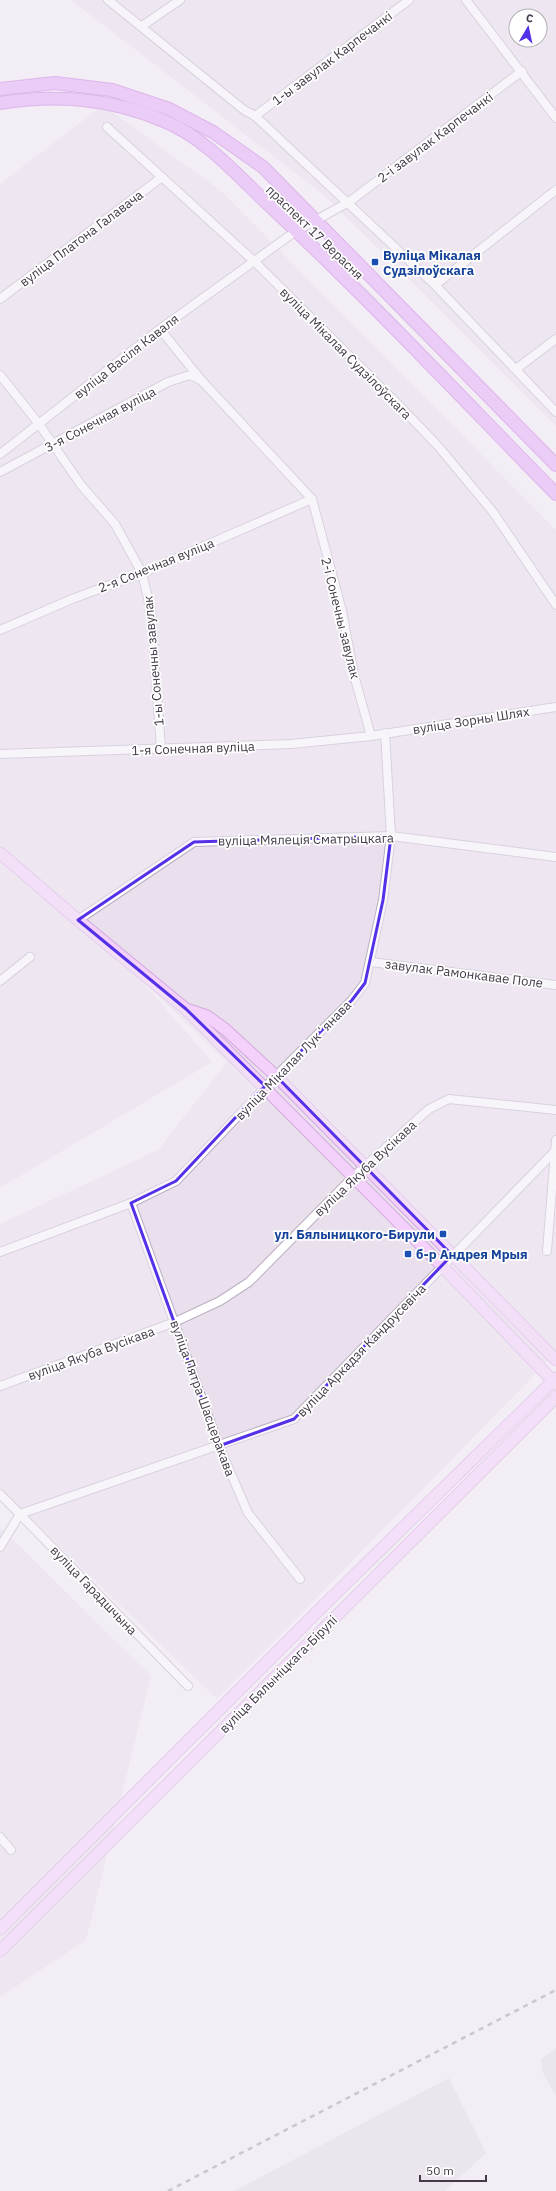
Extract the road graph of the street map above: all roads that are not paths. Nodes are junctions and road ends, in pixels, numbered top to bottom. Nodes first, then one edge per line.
1 (108, 0) edge
2 (180, 0) edge
3 (409, 0) edge
4 (466, 0) edge
5 (142, 26) junction
6 (522, 71) junction
7 (0, 89) edge
8 (0, 103) edge
9 (255, 116) junction
10 (556, 118) edge
11 (107, 127) dead end
12 (162, 177) junction
13 (556, 190) edge
14 (349, 202) junction
15 (316, 220) junction
16 (296, 231) junction
17 (255, 262) junction
18 (435, 285) junction
19 (0, 300) edge
20 (160, 329) junction
21 (556, 339) edge
22 (516, 369) junction
23 (0, 375) edge
24 (202, 380) junction
25 (556, 412) edge
26 (39, 424) junction
27 (53, 444) junction
28 (0, 454) edge
29 (556, 465) edge
30 (0, 472) edge
31 (556, 494) edge
32 (312, 499) junction
33 (142, 573) junction
34 (556, 605) edge
35 (0, 630) edge
36 (556, 707) edge
37 (386, 734) junction
38 (371, 736) junction
39 (161, 749) junction
40 (0, 754) edge
41 (391, 836) junction
42 (0, 853) edge
43 (556, 857) edge
44 (78, 920) junction
45 (30, 957) dead end
46 (371, 962) junction
47 (0, 981) edge
48 (556, 985) edge
49 (186, 1009) junction
50 (276, 1076) junction
51 (265, 1086) junction
52 (556, 1110) edge
53 (556, 1140) edge
54 (554, 1152) junction
55 (364, 1167) junction
56 (353, 1177) junction
57 (132, 1203) junction
58 (547, 1251) dead end
59 (0, 1252) edge
60 (452, 1255) junction
61 (442, 1266) junction
62 (175, 1322) junction
63 (556, 1360) edge
64 (555, 1381) edge
65 (0, 1386) edge
66 (556, 1397) edge
67 (219, 1446) junction
68 (0, 1494) edge
69 (20, 1514) junction
70 (0, 1547) edge
71 (300, 1580) dead end
72 (188, 1686) dead end
73 (0, 1837) edge
74 (11, 1850) dead end
75 (0, 1929) edge
76 (0, 1951) edge

1 - 5 street
2 - 5 street
3 - 9 street, 1-ы завулак Карпечанкі
4 - 6 street
5 - 9 street
6 - 10 street
6 - 14 street, 2-і завулак Карпечанкі
7 - 15 main road, праспект 17 Верасня
8 - 16 main road, праспект 17 Верасня
9 - 14 street
11 - 12 street, вуліца Мікалая Судзілоўскага
12 - 17 street, вуліца Мікалая Судзілоўскага
12 - 19 street, вуліца Платона Галавача
13 - 18 street
14 - 15 street, 2-і завулак Карпечанкі
14 - 18 street
15 - 16 street, 2-і завулак Карпечанкі
15 - 29 main road, праспект 17 Верасня
16 - 17 street, вуліца Васіля Каваля
16 - 31 main road, праспект 17 Верасня
17 - 20 street, вуліца Васіля Каваля
17 - 34 street, вуліца Мікалая Судзілоўскага
18 - 22 street
20 - 24 street
20 - 26 street, вуліца Васіля Каваля
21 - 22 street
22 - 25 street
23 - 26 street, 1-ы Сонечны завулак
24 - 27 street, 3-я Сонечная вуліца
24 - 32 street
26 - 27 street, 1-ы Сонечны завулак
26 - 28 street, вуліца Васіля Каваля
27 - 30 street, 3-я Сонечная вуліца
27 - 33 street, 1-ы Сонечны завулак
32 - 33 street, 2-я Сонечная вуліца
32 - 38 street, 2-і Сонечны завулак
33 - 35 street, 2-я Сонечная вуліца
33 - 39 street, 1-ы Сонечны завулак
36 - 37 street, вуліца Зорны Шлях
37 - 38 street, 1-я Сонечная вуліца
37 - 41 street, вуліца Мікалая Лукʼянава
38 - 39 street, 1-я Сонечная вуліца
39 - 40 street, 1-я Сонечная вуліца
41 - 43 street, вуліца Мялеція Сматрыцкага
41 - 44 street, вуліца Мялеція Сматрыцкага
41 - 46 street, вуліца Мікалая Лукʼянава
42 - 44 main road
44 - 49 main road
45 - 47 street
46 - 48 street, завулак Рамонкавае Поле
46 - 50 street, вуліца Мікалая Лукʼянава
49 - 50 main road
49 - 51 main road
50 - 51 street, вуліца Мікалая Лукʼянава
50 - 55 main road
51 - 56 main road
51 - 57 street, вуліца Мікалая Лукʼянава
52 - 55 street, вуліца Якуба Вусікава
53 - 54 street
54 - 58 street
54 - 60 street, вуліца Аркадзя Кандрусевіча
55 - 56 street, вуліца Якуба Вусікава
55 - 60 main road
56 - 61 main road
56 - 62 street, вуліца Якуба Вусікава
57 - 59 street, вуліца Мікалая Лукʼянава
57 - 62 street, вуліца Пятра Шасцеракава
60 - 61 street, вуліца Аркадзя Кандрусевіча
60 - 63 main road
61 - 64 main road
61 - 67 street, вуліца Аркадзя Кандрусевіча
62 - 65 street, вуліца Якуба Вусікава
62 - 67 street, вуліца Пятра Шасцеракава
64 - 75 main road, вуліца Бялыніцкага-Бірулі
66 - 76 main road, вуліца Бялыніцкага-Бірулі
67 - 69 street, вуліца Аркадзя Кандрусевіча
67 - 71 street, вуліца Пятра Шасцеракава
68 - 69 street, вуліца Гарадшчына
69 - 70 street
69 - 72 street, вуліца Гарадшчына
73 - 74 street

